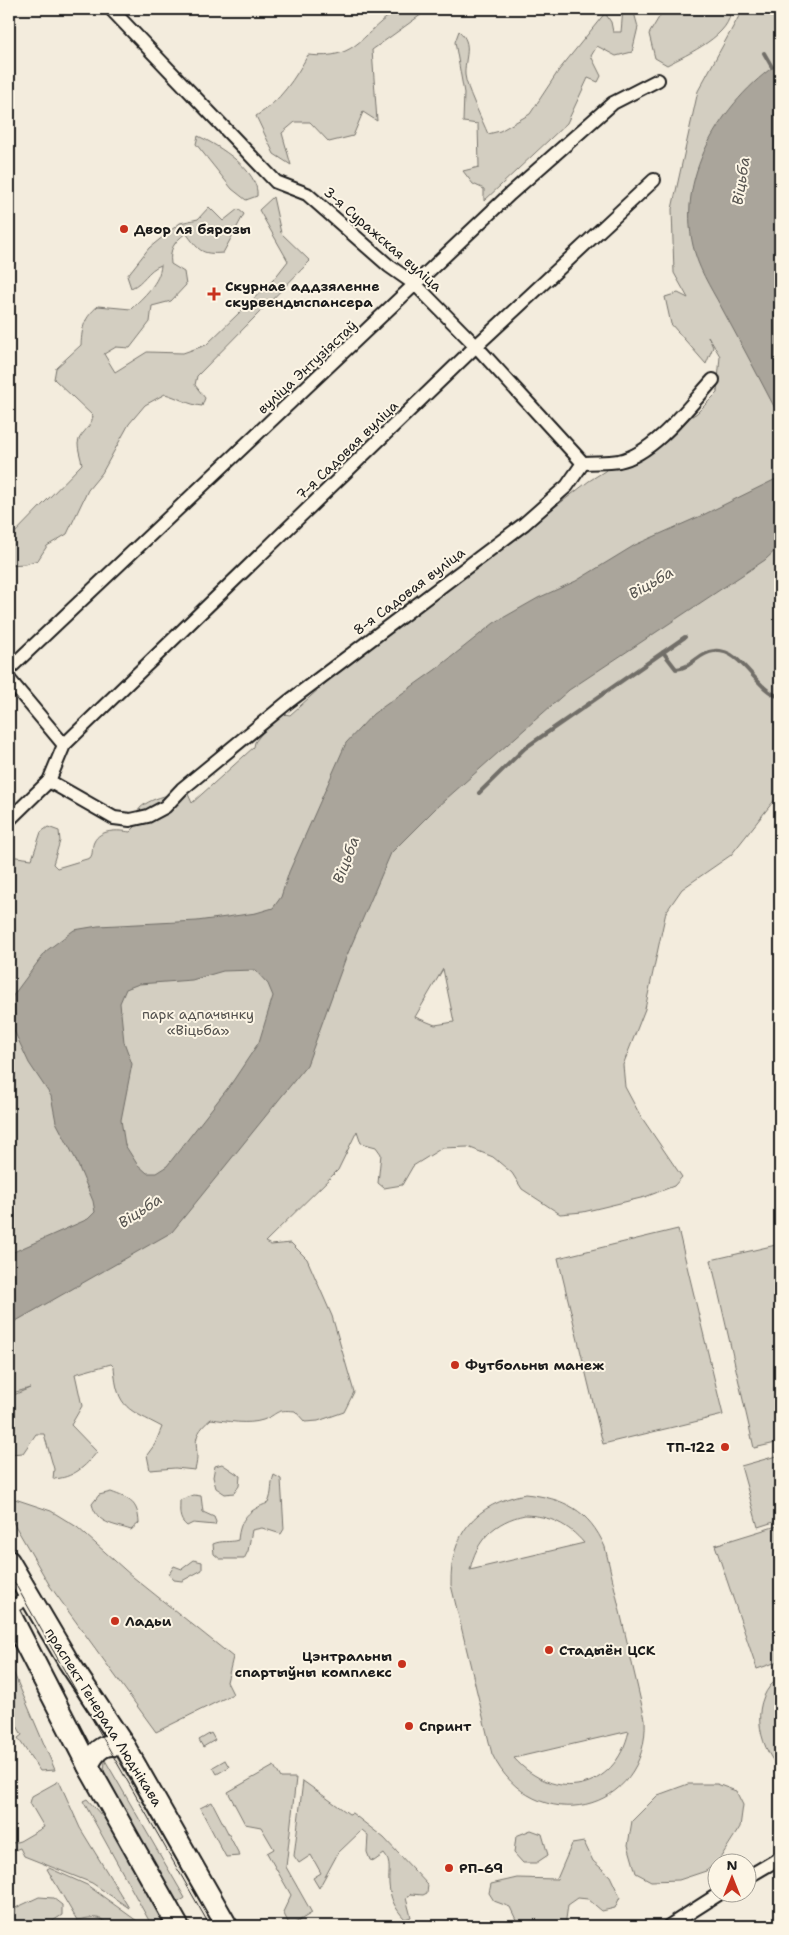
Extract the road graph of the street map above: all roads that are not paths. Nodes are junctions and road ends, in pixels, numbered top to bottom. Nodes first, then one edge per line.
1 (111, 9) edge
2 (658, 80) dead end
3 (654, 180) dead end
4 (416, 285) junction
5 (476, 346) junction
6 (713, 380) dead end
7 (583, 463) junction
8 (9, 669) edge
9 (9, 679) edge
10 (64, 745) junction
11 (49, 781) junction
12 (9, 820) edge
13 (9, 1561) edge
14 (29, 1597) junction
15 (9, 1610) edge
16 (125, 1747) junction
17 (88, 1766) junction
18 (780, 1858) edge
19 (756, 1872) edge
20 (706, 1902) edge
21 (178, 1926) edge
22 (227, 1926) edge
23 (669, 1926) edge

1 - 4 street, 3-я Суражская вуліца
2 - 4 street, вуліца Энтузіястаў
3 - 5 street, 7-я Садовая вуліца
4 - 5 street, 3-я Суражская вуліца
4 - 8 street, вуліца Энтузіястаў
5 - 7 street, 3-я Суражская вуліца
5 - 10 street, 7-я Садовая вуліца
6 - 7 street
7 - 11 street, 8-я Садовая вуліца
9 - 10 street
10 - 11 street
11 - 12 street
13 - 14 main road, праспект Генерала Люднікава
14 - 15 street
14 - 16 main road, праспект Генерала Люднікава
15 - 17 main road, праспект Генерала Люднікава
16 - 17 main road
16 - 22 main road, праспект Генерала Люднікава
17 - 21 main road, праспект Генерала Люднікава
18 - 19 street
20 - 23 street

